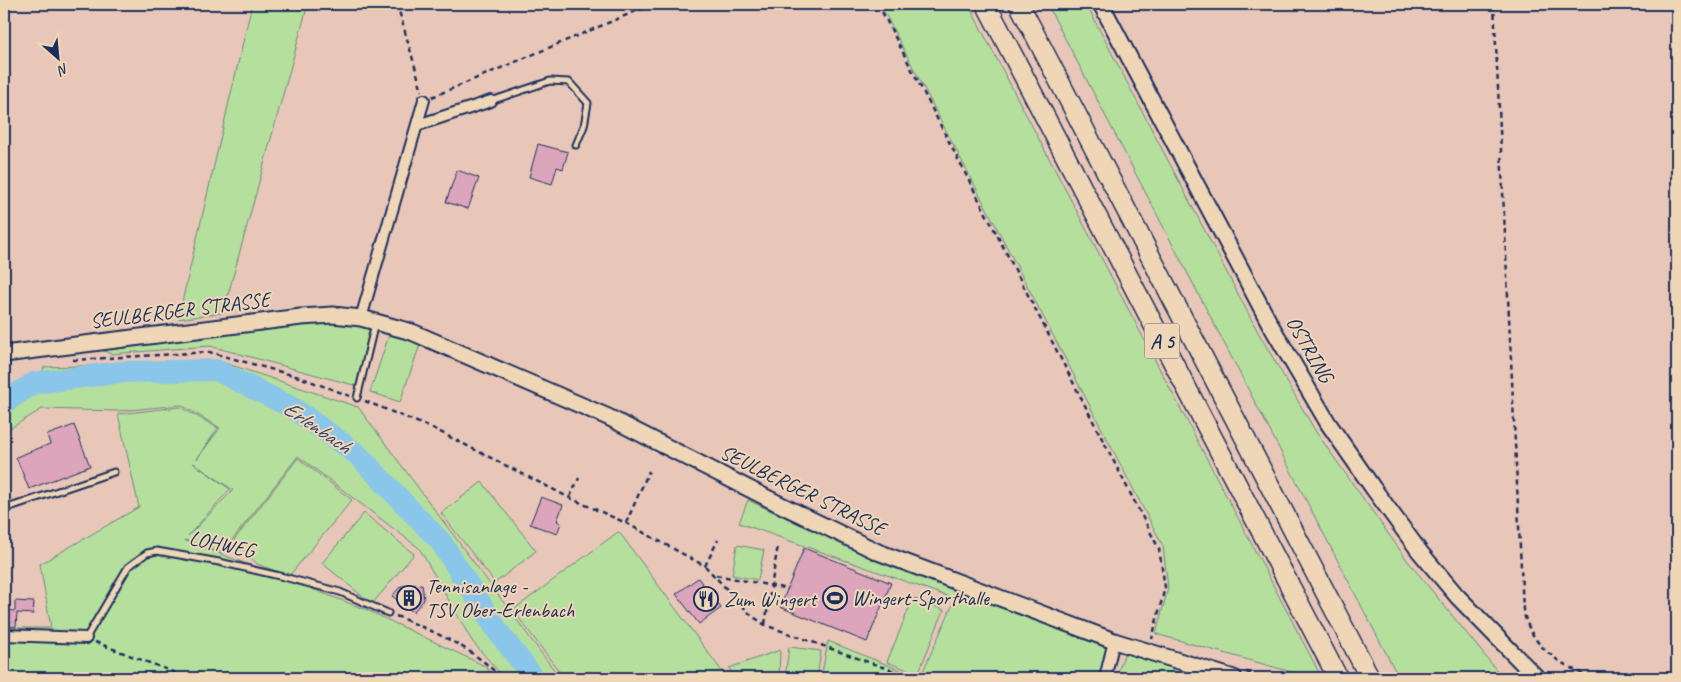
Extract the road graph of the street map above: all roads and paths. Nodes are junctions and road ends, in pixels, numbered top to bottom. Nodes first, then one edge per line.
1 (398, 4) edge
2 (653, 4) edge
3 (878, 4) edge
4 (986, 4) edge
5 (1019, 4) edge
6 (1101, 4) edge
7 (1494, 4) edge
8 (424, 100) junction
9 (491, 101) joint
10 (418, 125) junction
11 (576, 145) dead end
12 (369, 320) junction
13 (4, 354) edge
14 (72, 360) dead end
15 (357, 398) junction
16 (648, 471) dead end
17 (114, 472) dead end
18 (579, 478) dead end
19 (570, 498) junction
20 (4, 508) edge
21 (626, 523) junction
22 (718, 540) dead end
23 (778, 545) dead end
24 (705, 566) junction
25 (714, 575) junction
26 (771, 586) junction
27 (788, 589) dead end
28 (388, 613) joint
29 (765, 625) junction
30 (4, 635) edge
31 (86, 638) junction
32 (1114, 641) junction
33 (1151, 643) dead end
34 (1512, 654) junction
35 (189, 678) edge
36 (501, 678) edge
37 (913, 678) edge
38 (1105, 678) edge
39 (1234, 678) edge
40 (1338, 678) edge
41 (1370, 678) edge
42 (1522, 678) edge
43 (1537, 678) edge
44 (1591, 678) edge

1 - 8 path
2 - 8 path
3 - 33 path
4 - 40 highway, A 5
5 - 41 highway, A 5
6 - 34 street, OSTRING
7 - 44 path
8 - 10 street
9 - 10 street
9 - 11 lane
10 - 12 street
12 - 13 street, SEULBERGER STRASSE
12 - 15 lane
12 - 32 street, SEULBERGER STRASSE
14 - 15 path
15 - 19 path
16 - 21 path
17 - 20 lane
18 - 19 path
19 - 21 path
21 - 24 path
22 - 24 path
23 - 26 path
24 - 25 path
25 - 26 path
25 - 29 path
26 - 27 path
26 - 29 path
28 - 31 lane, LOHWEG
28 - 36 path
29 - 37 path
30 - 31 street
31 - 35 path
32 - 38 street
32 - 39 street, SEULBERGER STRASSE
34 - 42 street
34 - 43 street, OSTRING

